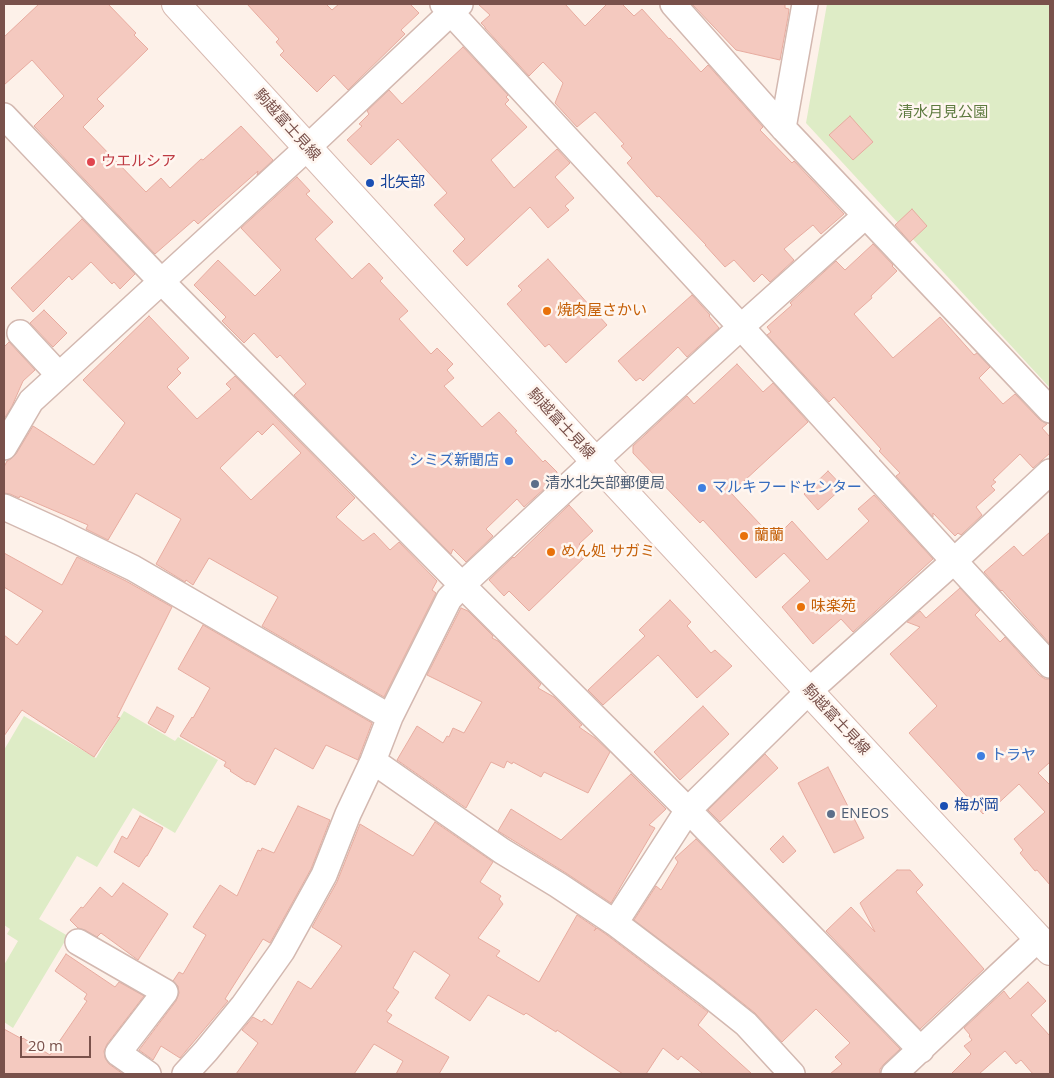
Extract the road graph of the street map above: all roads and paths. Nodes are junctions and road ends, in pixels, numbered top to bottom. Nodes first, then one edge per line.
1 (176, 4) edge
2 (673, 4) edge
3 (806, 4) edge
4 (451, 7) edge
5 (4, 116) edge
6 (783, 128) junction
7 (307, 148) junction
8 (865, 216) junction
9 (161, 281) junction
10 (741, 327) junction
11 (20, 332) dead end
12 (59, 375) junction
13 (1050, 410) edge
14 (4, 447) edge
15 (595, 461) junction
16 (1050, 472) edge
17 (4, 506) edge
18 (954, 561) junction
19 (462, 585) junction
20 (1050, 665) edge
21 (808, 690) junction
22 (390, 717) junction
23 (373, 761) junction
24 (688, 810) junction
25 (615, 923) junction
26 (78, 942) dead end
27 (1047, 947) edge
28 (921, 1050) junction
29 (148, 1074) edge
30 (185, 1074) edge
31 (792, 1074) edge
32 (894, 1074) edge

1 - 7 main road, 駒越富士見線
2 - 6 street
3 - 6 street
4 - 7 street
4 - 10 street
5 - 9 street
6 - 8 street
7 - 9 street
7 - 15 main road, 駒越富士見線
8 - 10 street
8 - 13 street
9 - 12 street
9 - 19 street
10 - 15 street
10 - 18 street
11 - 12 street
12 - 14 street
15 - 19 street
15 - 21 main road, 駒越富士見線
16 - 18 street
17 - 22 street
18 - 20 street
18 - 21 street
19 - 22 street
19 - 24 street
21 - 24 street
21 - 27 main road, 駒越富士見線
22 - 23 street
23 - 25 street
23 - 30 street
24 - 25 street
24 - 28 street
25 - 31 street
26 - 29 street
27 - 28 street
28 - 32 street

